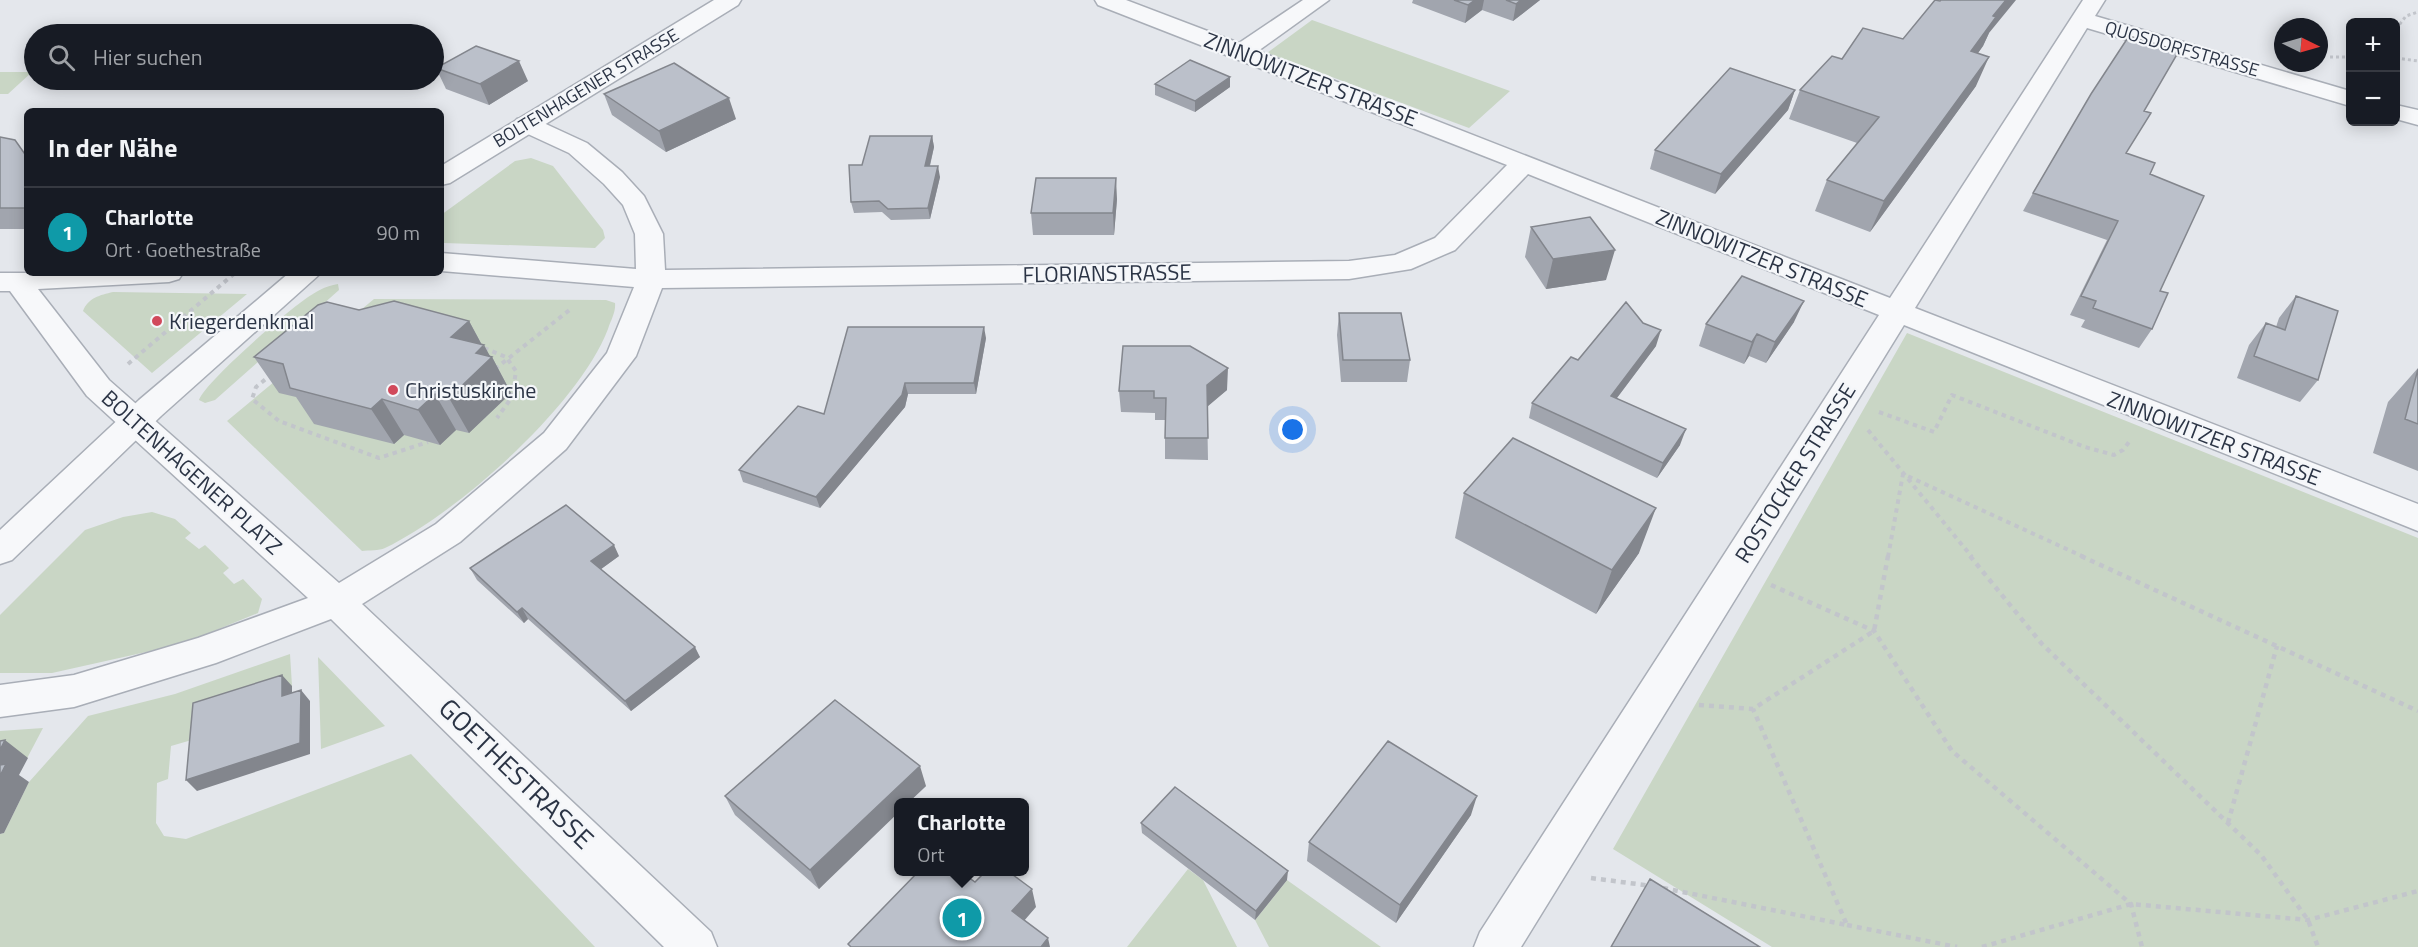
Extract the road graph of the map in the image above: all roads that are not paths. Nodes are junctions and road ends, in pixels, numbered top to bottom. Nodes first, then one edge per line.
1 (730, 0) edge
2 (1106, 0) edge
3 (1318, 0) edge
4 (2088, 10) edge
5 (1241, 52) junction
6 (2346, 98) edge
7 (2400, 113) edge
8 (2418, 118) edge
9 (526, 124) junction
10 (1525, 162) junction
11 (444, 175) edge
12 (444, 262) edge
13 (116, 276) edge
14 (302, 276) edge
15 (651, 279) junction
16 (9, 282) edge
17 (1896, 313) junction
18 (133, 423) junction
19 (2418, 518) edge
20 (0, 551) edge
21 (337, 602) junction
22 (0, 701) edge
23 (695, 947) edge
24 (1496, 947) edge

1 - 9 street, BOLTENHAGENER STRASSE
2 - 5 street, ZINNOWITZER STRASSE
3 - 5 street
4 - 6 street, QUOSDORFSTRASSE
4 - 17 street, ROSTOCKER STRASSE
5 - 10 street, ZINNOWITZER STRASSE
7 - 8 street
9 - 11 street, BOLTENHAGENER STRASSE
9 - 15 street
10 - 15 street, FLORIANSTRASSE
10 - 17 street, ZINNOWITZER STRASSE
12 - 15 street
13 - 16 street, BOLTENHAGENER PLATZ
14 - 18 street
15 - 21 street
16 - 18 street, BOLTENHAGENER PLATZ
17 - 19 street, ZINNOWITZER STRASSE
17 - 24 street, ROSTOCKER STRASSE
18 - 20 street
18 - 21 street, BOLTENHAGENER PLATZ
21 - 22 street
21 - 23 street, GOETHESTRASSE

